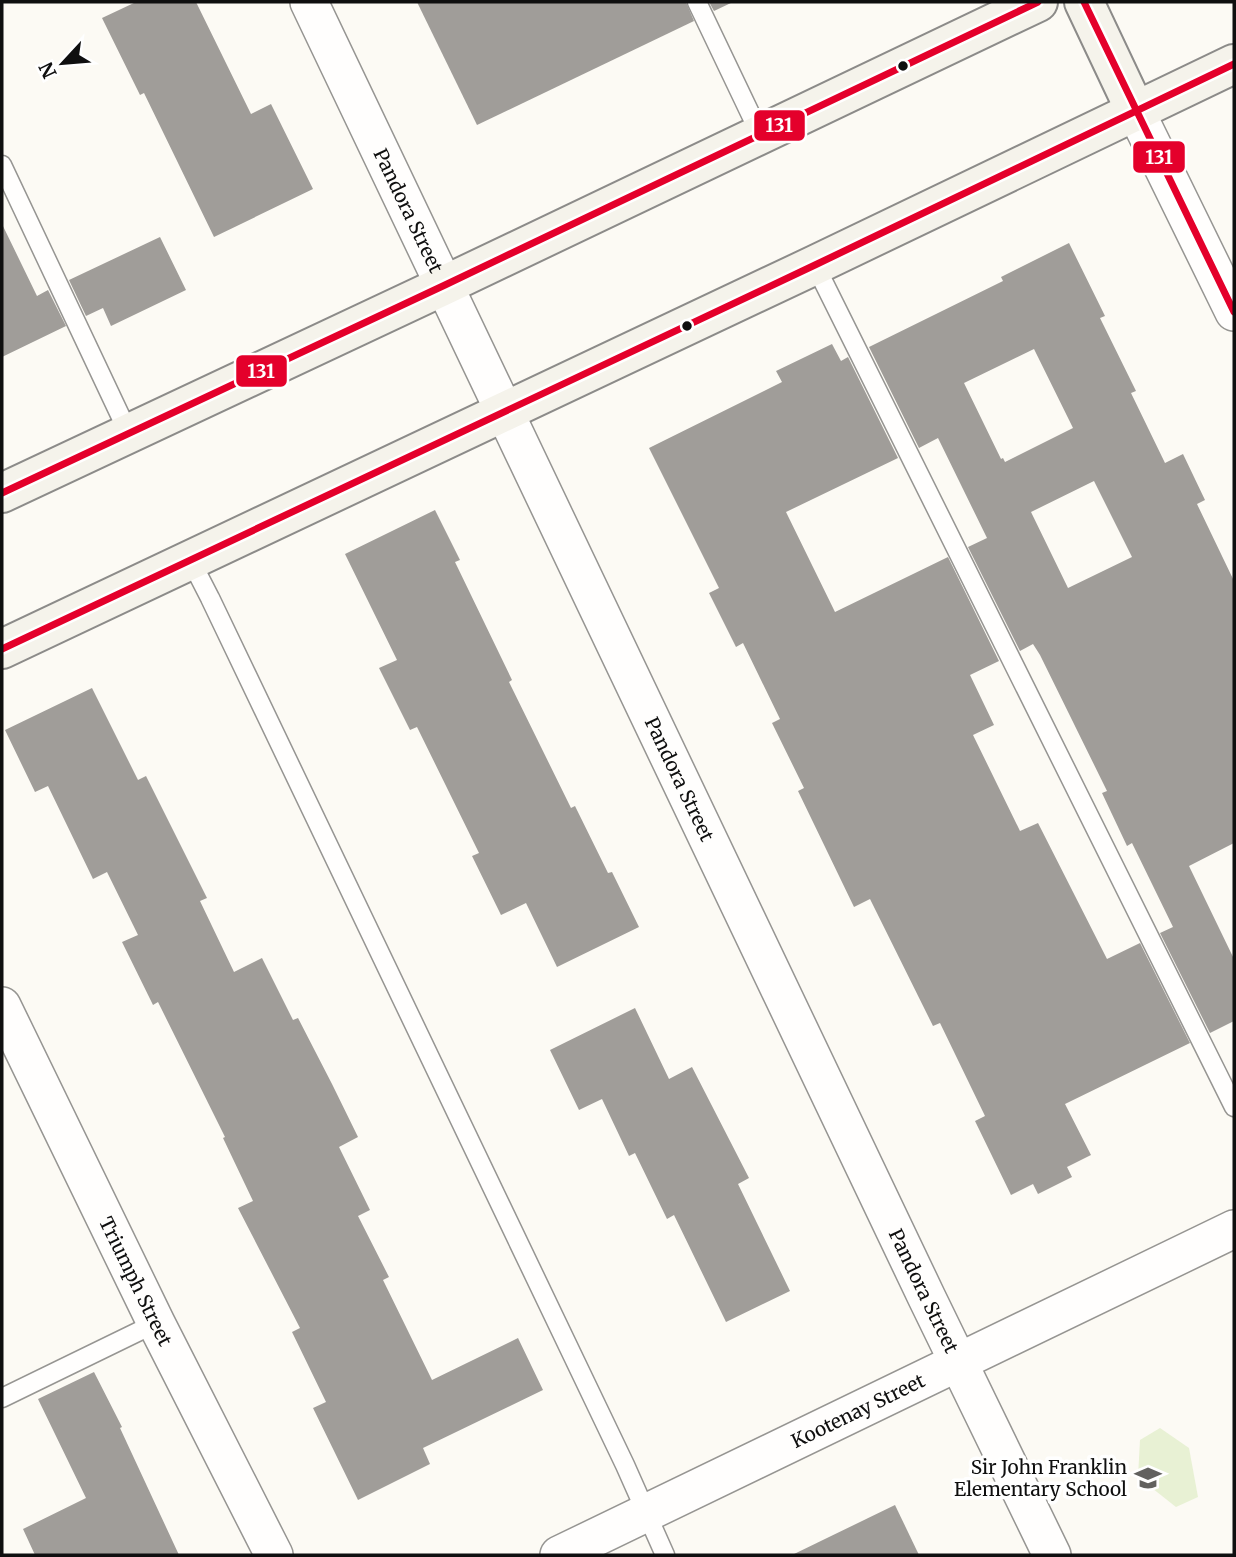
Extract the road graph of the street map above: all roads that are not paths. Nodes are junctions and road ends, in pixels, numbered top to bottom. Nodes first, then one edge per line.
1 (309, 2) edge
2 (697, 2) edge
3 (1038, 2) edge
4 (1084, 2) edge
5 (1234, 64) edge
6 (1136, 113) junction
7 (760, 135) junction
8 (2, 165) edge
9 (815, 265) junction
10 (445, 285) junction
11 (1234, 312) edge
12 (504, 411) junction
13 (128, 432) junction
14 (2, 493) edge
15 (191, 561) junction
16 (2, 649) edge
17 (6, 1025) edge
18 (1234, 1107) edge
19 (1234, 1230) edge
20 (156, 1323) junction
21 (959, 1364) junction
22 (2, 1398) edge
23 (646, 1513) junction
24 (274, 1555) edge
25 (559, 1555) edge
26 (665, 1555) edge
27 (1052, 1555) edge

1 - 10 street, Pandora Street
2 - 7 lane
3 - 7 street
4 - 6 street
5 - 6 street
6 - 9 street
6 - 11 street
7 - 10 street
8 - 13 lane
9 - 12 street
9 - 18 lane
10 - 12 street, Pandora Street
10 - 13 street
12 - 15 street
12 - 21 street, Pandora Street
13 - 14 street
15 - 16 street
15 - 23 lane
17 - 20 street, Triumph Street
19 - 21 street, Kootenay Street
20 - 22 lane
20 - 24 street, Triumph Street
21 - 23 street, Kootenay Street
21 - 27 street, Pandora Street
23 - 25 street, Kootenay Street
23 - 26 lane

